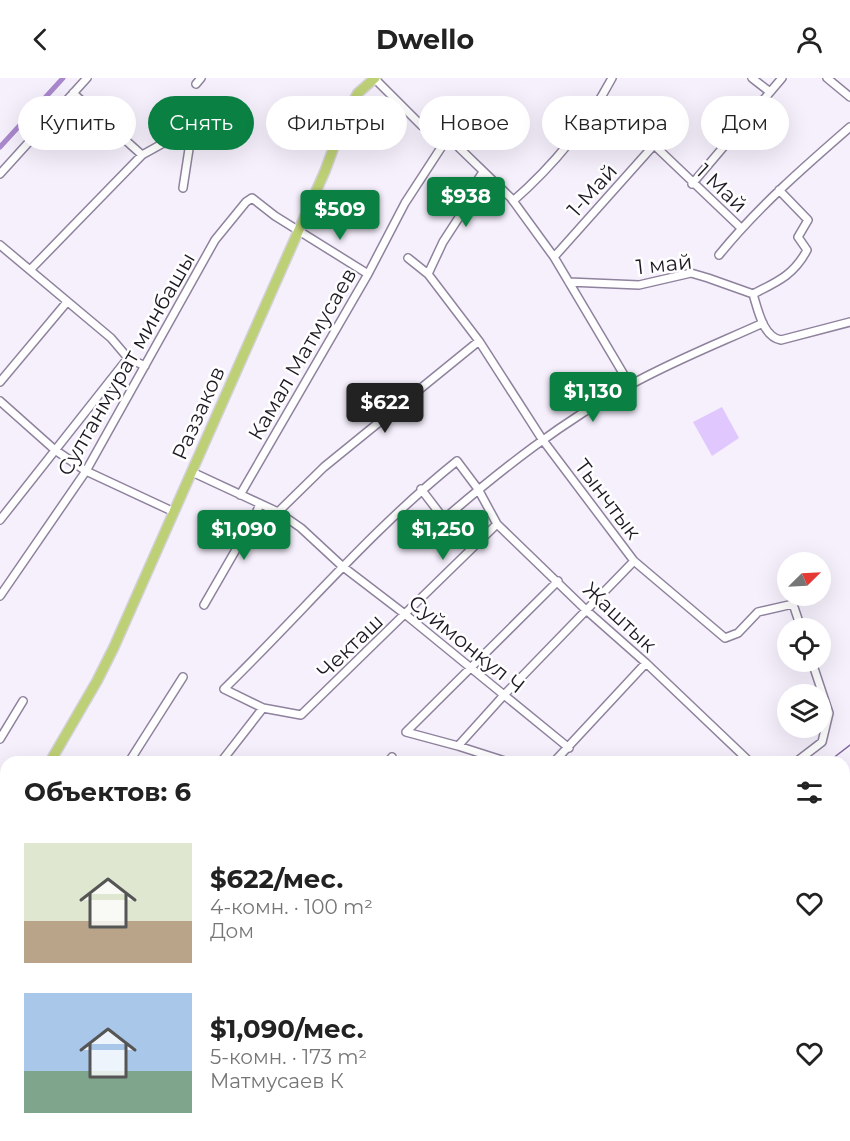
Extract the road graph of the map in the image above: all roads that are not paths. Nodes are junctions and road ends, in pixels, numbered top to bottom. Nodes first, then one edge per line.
1 (87, 78) edge
2 (375, 78) edge
3 (612, 78) edge
4 (752, 78) edge
5 (782, 78) edge
6 (827, 78) edge
7 (73, 93) junction
8 (770, 93) junction
9 (603, 96) edge
10 (850, 96) edge
11 (419, 123) edge
12 (850, 127) edge
13 (440, 150) edge
14 (461, 150) edge
15 (564, 150) edge
16 (650, 150) edge
17 (659, 150) edge
18 (142, 155) junction
19 (483, 172) junction
20 (0, 174) edge
21 (693, 184) junction
22 (183, 188) dead end
23 (778, 190) junction
24 (513, 201) junction
25 (741, 228) junction
26 (299, 230) junction
27 (0, 247) edge
28 (719, 255) dead end
29 (554, 257) junction
30 (408, 258) dead end
31 (30, 270) junction
32 (368, 274) junction
33 (428, 274) junction
34 (569, 282) junction
35 (753, 294) junction
36 (67, 302) junction
37 (850, 322) edge
38 (763, 323) junction
39 (479, 341) junction
40 (128, 358) junction
41 (145, 366) junction
42 (0, 382) edge
43 (630, 385) junction
44 (0, 401) edge
45 (542, 440) junction
46 (55, 450) junction
47 (86, 471) junction
48 (192, 472) junction
49 (421, 489) junction
50 (478, 489) junction
51 (240, 495) junction
52 (260, 504) junction
53 (174, 512) junction
54 (278, 512) junction
55 (0, 520) edge
56 (497, 524) junction
57 (634, 561) junction
58 (342, 566) junction
59 (558, 581) junction
60 (0, 596) edge
61 (204, 605) dead end
62 (586, 610) junction
63 (406, 615) junction
64 (798, 618) edge
65 (646, 663) junction
66 (470, 667) junction
67 (815, 672) edge
68 (183, 677) dead end
69 (504, 695) junction
70 (23, 701) dead end
71 (263, 708) junction
72 (0, 739) edge
73 (458, 746) junction
74 (569, 748) junction
75 (53, 756) edge
76 (133, 756) edge
77 (226, 756) edge
78 (489, 756) edge
79 (560, 756) edge
80 (744, 756) edge
81 (804, 756) edge

1 - 7 street
2 - 11 street
2 - 26 main road, Раззаков
3 - 9 street
4 - 8 street
5 - 8 street
6 - 10 street
7 - 18 street
7 - 20 street
8 - 21 street
12 - 23 street
13 - 32 street, Камал Матмусаев
14 - 19 street
15 - 24 street
16 - 29 street, 1-Май
17 - 21 street, 1 Май
18 - 22 street
18 - 31 street
19 - 24 street
19 - 33 street
21 - 25 street, 1 Май
23 - 25 street
23 - 35 street, 1 май
24 - 29 street
25 - 28 street
26 - 32 street
26 - 41 street, Султанмурат минбашы
26 - 48 main road, Раззаков
27 - 31 street
29 - 34 street
30 - 33 street, Тынчтык
31 - 36 street
32 - 51 street, Камал Матмусаев
33 - 39 street, Тынчтык
34 - 35 street, 1 май
34 - 43 street
35 - 38 street
36 - 40 street
36 - 42 street
37 - 38 street
38 - 43 street
39 - 45 street, Тынчтык
39 - 54 street
40 - 41 street
40 - 46 street
41 - 47 street, Султанмурат минбашы
43 - 45 street
44 - 46 street
45 - 50 street
45 - 57 street, Тынчтык
46 - 47 street
46 - 55 street
47 - 53 street
47 - 60 street, Султанмурат минбашы
48 - 51 street, Суймонкул Ч
48 - 53 main road, Раззаков
49 - 50 street, Жаштык
49 - 50 street
49 - 58 street
50 - 56 street, Жаштык
51 - 52 street, Суймонкул Ч
52 - 54 street, Суймонкул Ч
52 - 61 street
53 - 75 main road, Раззаков
54 - 58 street, Суймонкул Ч
56 - 59 street, Жаштык
56 - 63 street, Чекташ
57 - 62 street
57 - 64 street, Тынчтык
58 - 63 street, Суймонкул Ч
58 - 71 street
59 - 62 street, Жаштык
59 - 66 street
62 - 65 street, Жаштык
62 - 69 street
63 - 66 street, Суймонкул Ч
63 - 71 street, Чекташ
65 - 74 street
65 - 80 street, Жаштык
66 - 69 street, Суймонкул Ч
66 - 73 street
67 - 81 street
68 - 76 street
69 - 73 street
69 - 74 street, Суймонкул Ч
70 - 72 street
71 - 77 street
73 - 78 street
74 - 79 street

